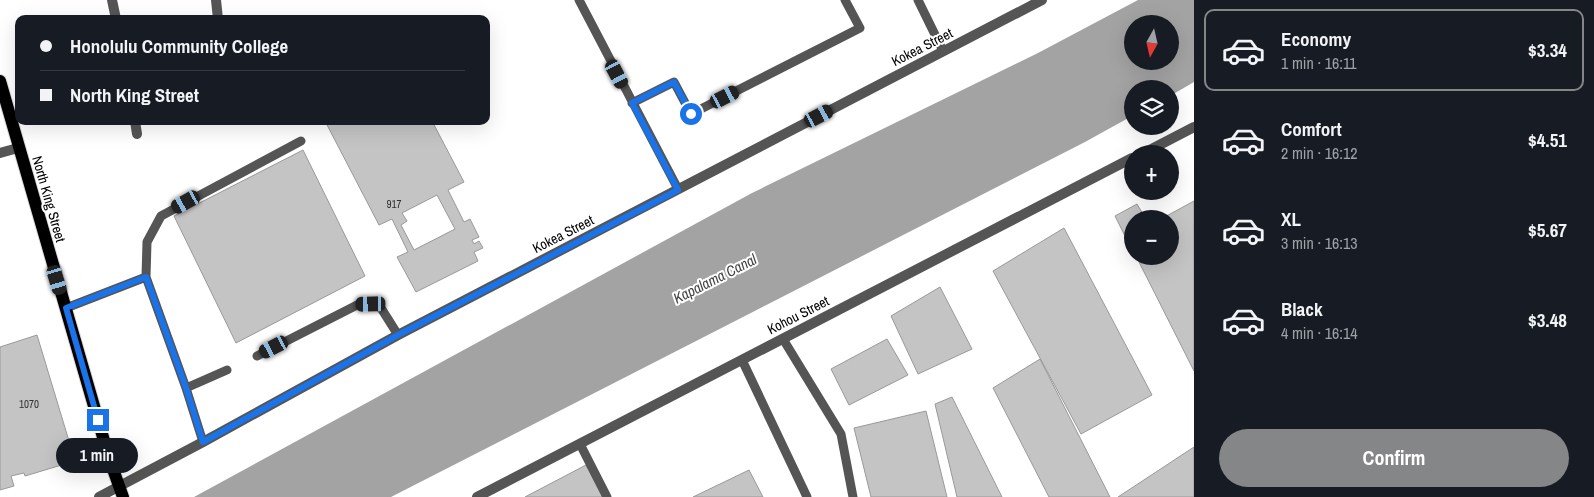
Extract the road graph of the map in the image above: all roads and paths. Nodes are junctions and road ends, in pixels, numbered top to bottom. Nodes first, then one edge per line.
1 (112, 0) edge
2 (216, 0) edge
3 (578, 0) edge
4 (845, 0) edge
5 (918, 0) edge
6 (1042, 0) edge
7 (115, 15) edge
8 (218, 15) edge
9 (943, 51) junction
10 (0, 81) edge
11 (632, 103) junction
12 (136, 125) edge
13 (1194, 127) edge
14 (137, 134) dead end
15 (301, 141) dead end
16 (1159, 145) edge
17 (18, 148) junction
18 (0, 153) edge
19 (1124, 162) edge
20 (678, 190) junction
21 (146, 277) junction
22 (66, 308) junction
23 (398, 335) junction
24 (783, 339) junction
25 (257, 356) dead end
26 (742, 360) junction
27 (227, 370) dead end
28 (186, 388) junction
29 (203, 442) junction
30 (580, 444) junction
31 (121, 492) edge
32 (99, 497) edge
33 (477, 497) edge
34 (608, 497) edge
35 (807, 497) edge
36 (853, 497) edge

1 - 7 street
2 - 8 street
3 - 11 lane
4 - 11 lane
5 - 9 lane
6 - 9 street, Kokea Street
9 - 20 street, Kokea Street
10 - 17 main road, North King Street
11 - 20 lane
12 - 14 street
13 - 16 street
15 - 21 lane
17 - 18 street
17 - 22 main road, North King Street
19 - 24 street, Kohou Street
20 - 23 street, Kokea Street
21 - 22 lane
21 - 28 lane
22 - 31 main road, North King Street
23 - 25 lane
23 - 29 street, Kokea Street
24 - 26 street, Kohou Street
24 - 36 lane
26 - 30 street, Kohou Street
26 - 35 lane
27 - 28 lane
28 - 29 lane
29 - 31 street, Kokea Street
30 - 33 street, Kohou Street
30 - 34 lane
31 - 32 street, Kokea Street

